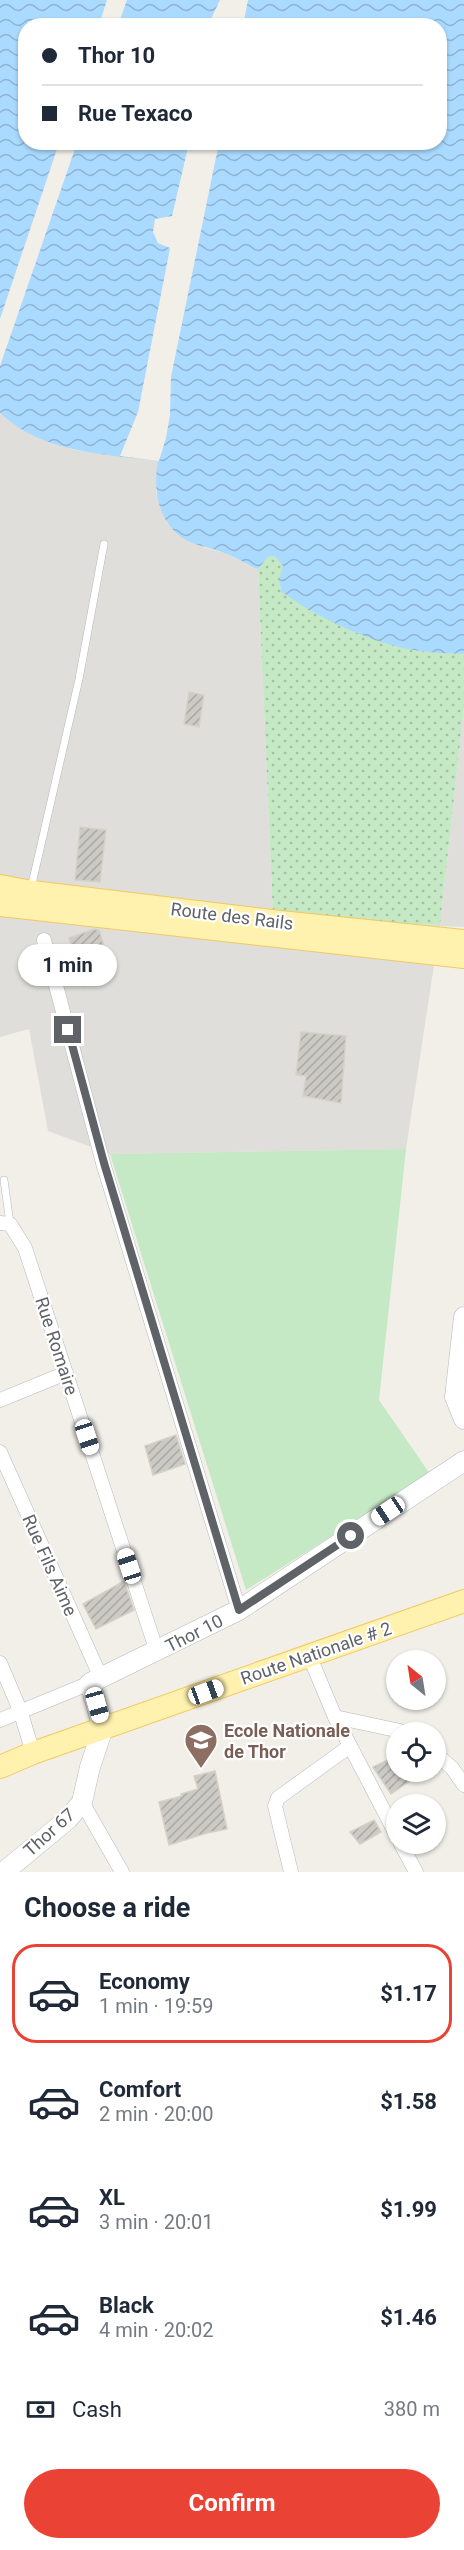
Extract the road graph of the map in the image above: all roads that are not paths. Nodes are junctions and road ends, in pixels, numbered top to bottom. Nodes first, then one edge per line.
1 (104, 543) dead end
2 (32, 884) dead end
3 (0, 886) edge
4 (0, 905) edge
5 (44, 940) dead end
6 (464, 941) edge
7 (464, 957) edge
8 (4, 1180) dead end
9 (5, 1224) edge
10 (464, 1317) edge
11 (66, 1373) junction
12 (0, 1400) edge
13 (464, 1419) edge
14 (0, 1452) edge
15 (464, 1461) edge
16 (464, 1601) edge
17 (239, 1610) junction
18 (157, 1652) junction
19 (309, 1655) junction
20 (0, 1663) edge
21 (95, 1680) junction
22 (20, 1710) junction
23 (335, 1717) junction
24 (0, 1720) edge
25 (103, 1728) junction
26 (386, 1728) edge
27 (350, 1746) junction
28 (33, 1753) junction
29 (446, 1763) edge
30 (0, 1767) edge
31 (464, 1785) edge
32 (82, 1802) junction
33 (386, 1815) edge
34 (406, 1854) edge
35 (3, 1872) edge
36 (122, 1872) edge
37 (291, 1872) edge
38 (416, 1872) edge

1 - 2 lane
3 - 6 main road, Route des Rails
4 - 7 main road, Route des Rails
5 - 17 street
8 - 9 lane
9 - 11 street, Rue Romaire
10 - 13 street
11 - 12 street
11 - 18 street, Rue Romaire
14 - 21 street, Rue Fils Aime
15 - 17 street, Thor 10
16 - 19 main road, Route Nationale # 2
17 - 18 street, Thor 10
18 - 21 street, Thor 10
19 - 23 street
19 - 25 main road, Route Nationale # 2
20 - 22 street
21 - 22 street, Thor 10
21 - 25 street
22 - 24 street, Thor 10
22 - 28 street
23 - 26 street
23 - 27 street
25 - 28 main road, Route Nationale # 2
25 - 32 street, Thor 67
27 - 33 street
27 - 37 street
28 - 30 main road, Route Nationale # 2
29 - 31 street
32 - 35 street, Thor 67
32 - 36 street
34 - 38 street

